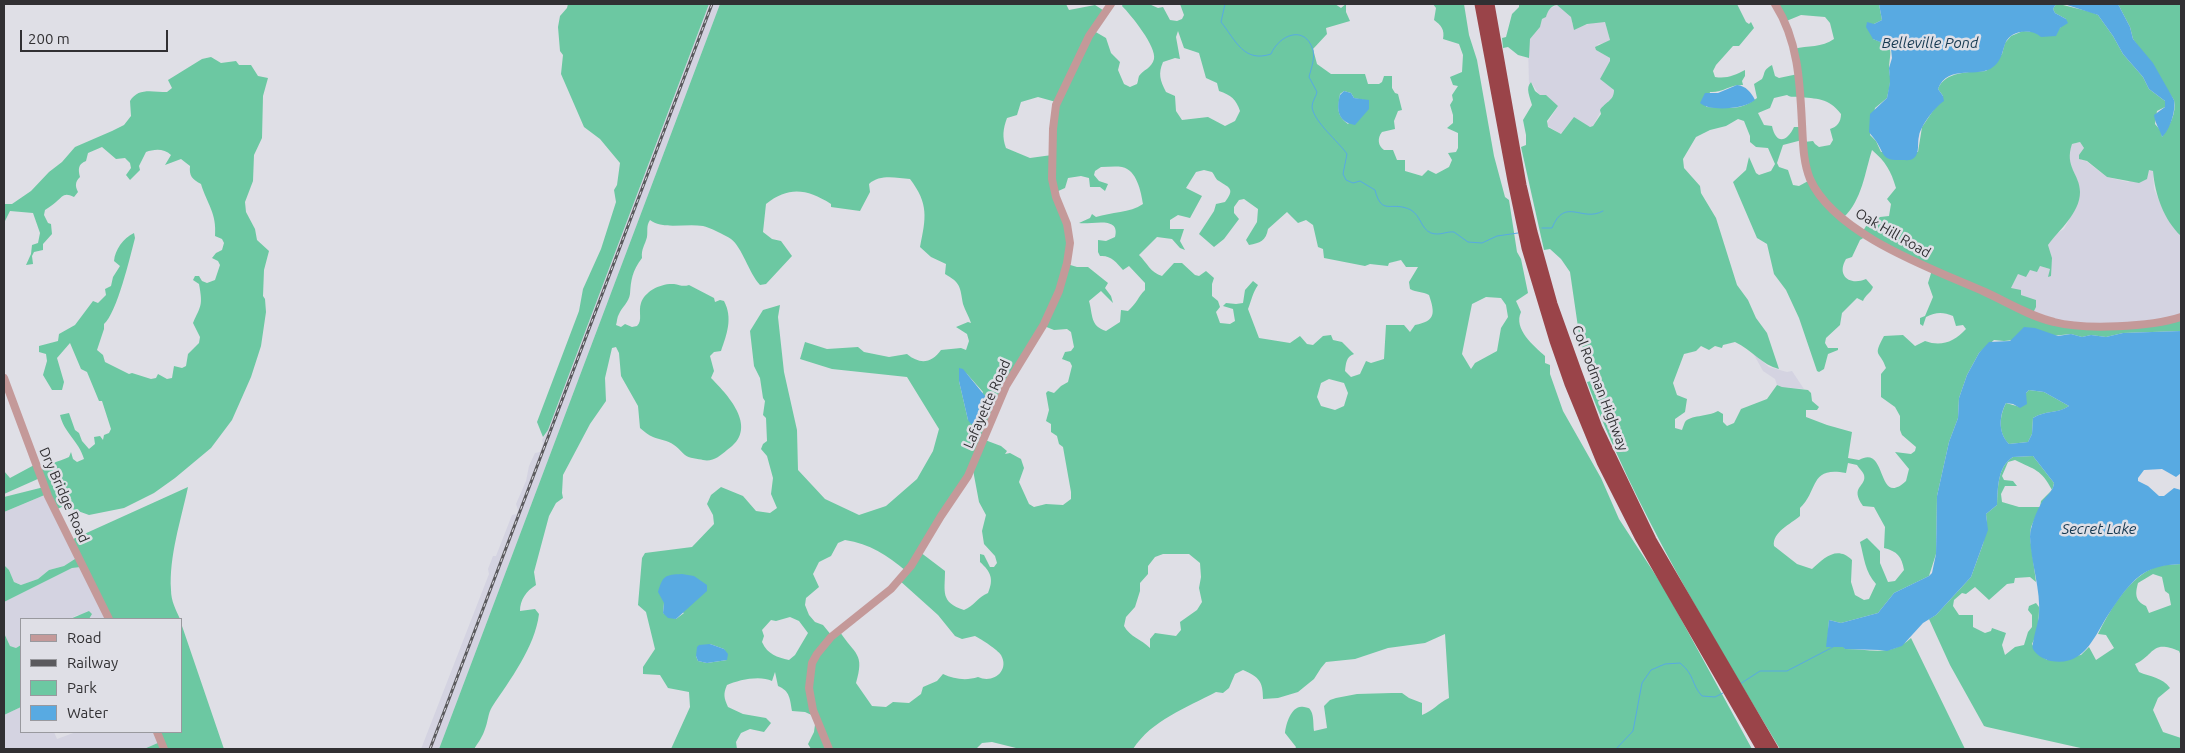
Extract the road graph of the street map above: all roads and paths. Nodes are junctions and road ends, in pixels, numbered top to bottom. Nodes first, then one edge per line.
1 (1111, 4) edge
2 (1480, 4) edge
3 (1489, 4) edge
4 (1775, 4) edge
5 (2181, 318) edge
6 (4, 378) edge
7 (109, 618) edge
8 (1731, 688) junction
9 (157, 733) edge
10 (164, 749) edge
11 (829, 749) edge
12 (1762, 749) edge
13 (1773, 749) edge

1 - 11 street, Lafayette Road
2 - 8 highway, Col Rodman Highway
3 - 8 highway, Col Rodman Highway
4 - 5 street, Oak Hill Road
6 - 7 street, Dry Bridge Road
8 - 12 highway, Col Rodman Highway
8 - 13 highway, Col Rodman Highway
9 - 10 street

